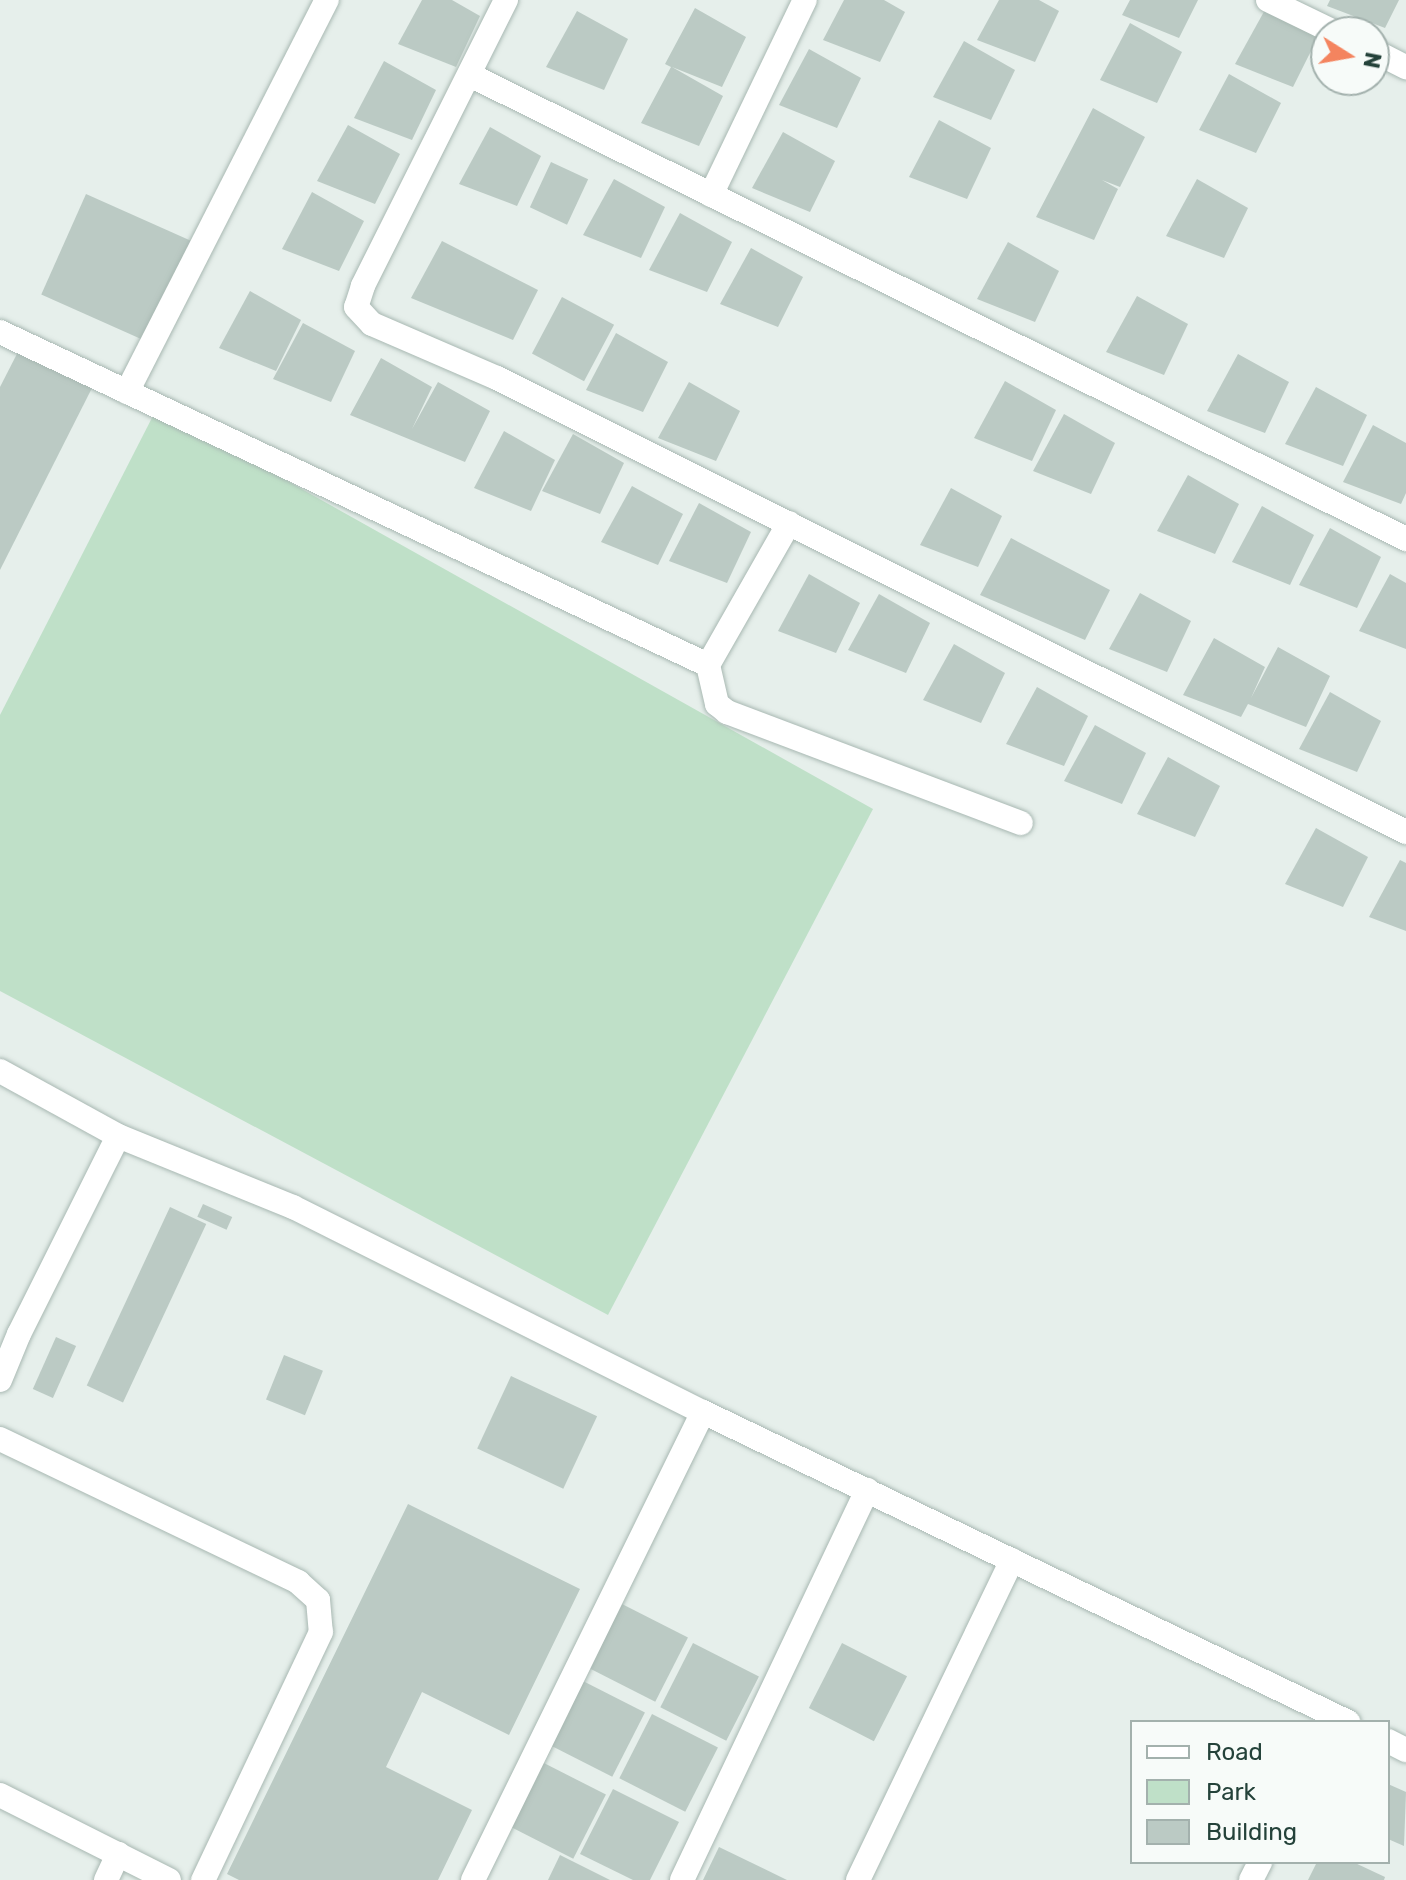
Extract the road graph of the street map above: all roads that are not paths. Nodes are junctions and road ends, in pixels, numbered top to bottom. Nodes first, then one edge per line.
1 (327, 0) edge
2 (506, 0) edge
3 (805, 0) edge
4 (1268, 0) edge
5 (1310, 20) edge
6 (470, 75) junction
7 (711, 195) junction
8 (0, 332) edge
9 (127, 392) junction
10 (789, 523) junction
11 (1406, 539) edge
12 (708, 665) junction
13 (1021, 823) dead end
14 (1406, 832) edge
15 (0, 1071) edge
16 (118, 1136) junction
17 (0, 1380) edge
18 (703, 1412) junction
19 (0, 1439) edge
20 (867, 1490) junction
21 (1012, 1560) junction
22 (1297, 1710) edge
23 (1340, 1720) edge
24 (0, 1795) edge
25 (118, 1854) junction
26 (106, 1880) edge
27 (169, 1880) edge
28 (203, 1880) edge
29 (473, 1880) edge
30 (682, 1880) edge
31 (858, 1880) edge

1 - 9 street
2 - 6 street
3 - 7 street
4 - 5 street
6 - 7 street
6 - 10 street
7 - 11 street
8 - 9 street
9 - 12 street
10 - 12 street
10 - 14 street
12 - 13 street
15 - 16 street
16 - 17 street
16 - 18 street
18 - 20 street
18 - 29 street
19 - 28 street
20 - 21 street
20 - 30 street
21 - 22 street
21 - 31 street
22 - 23 street
24 - 25 street
25 - 26 street
25 - 27 street

